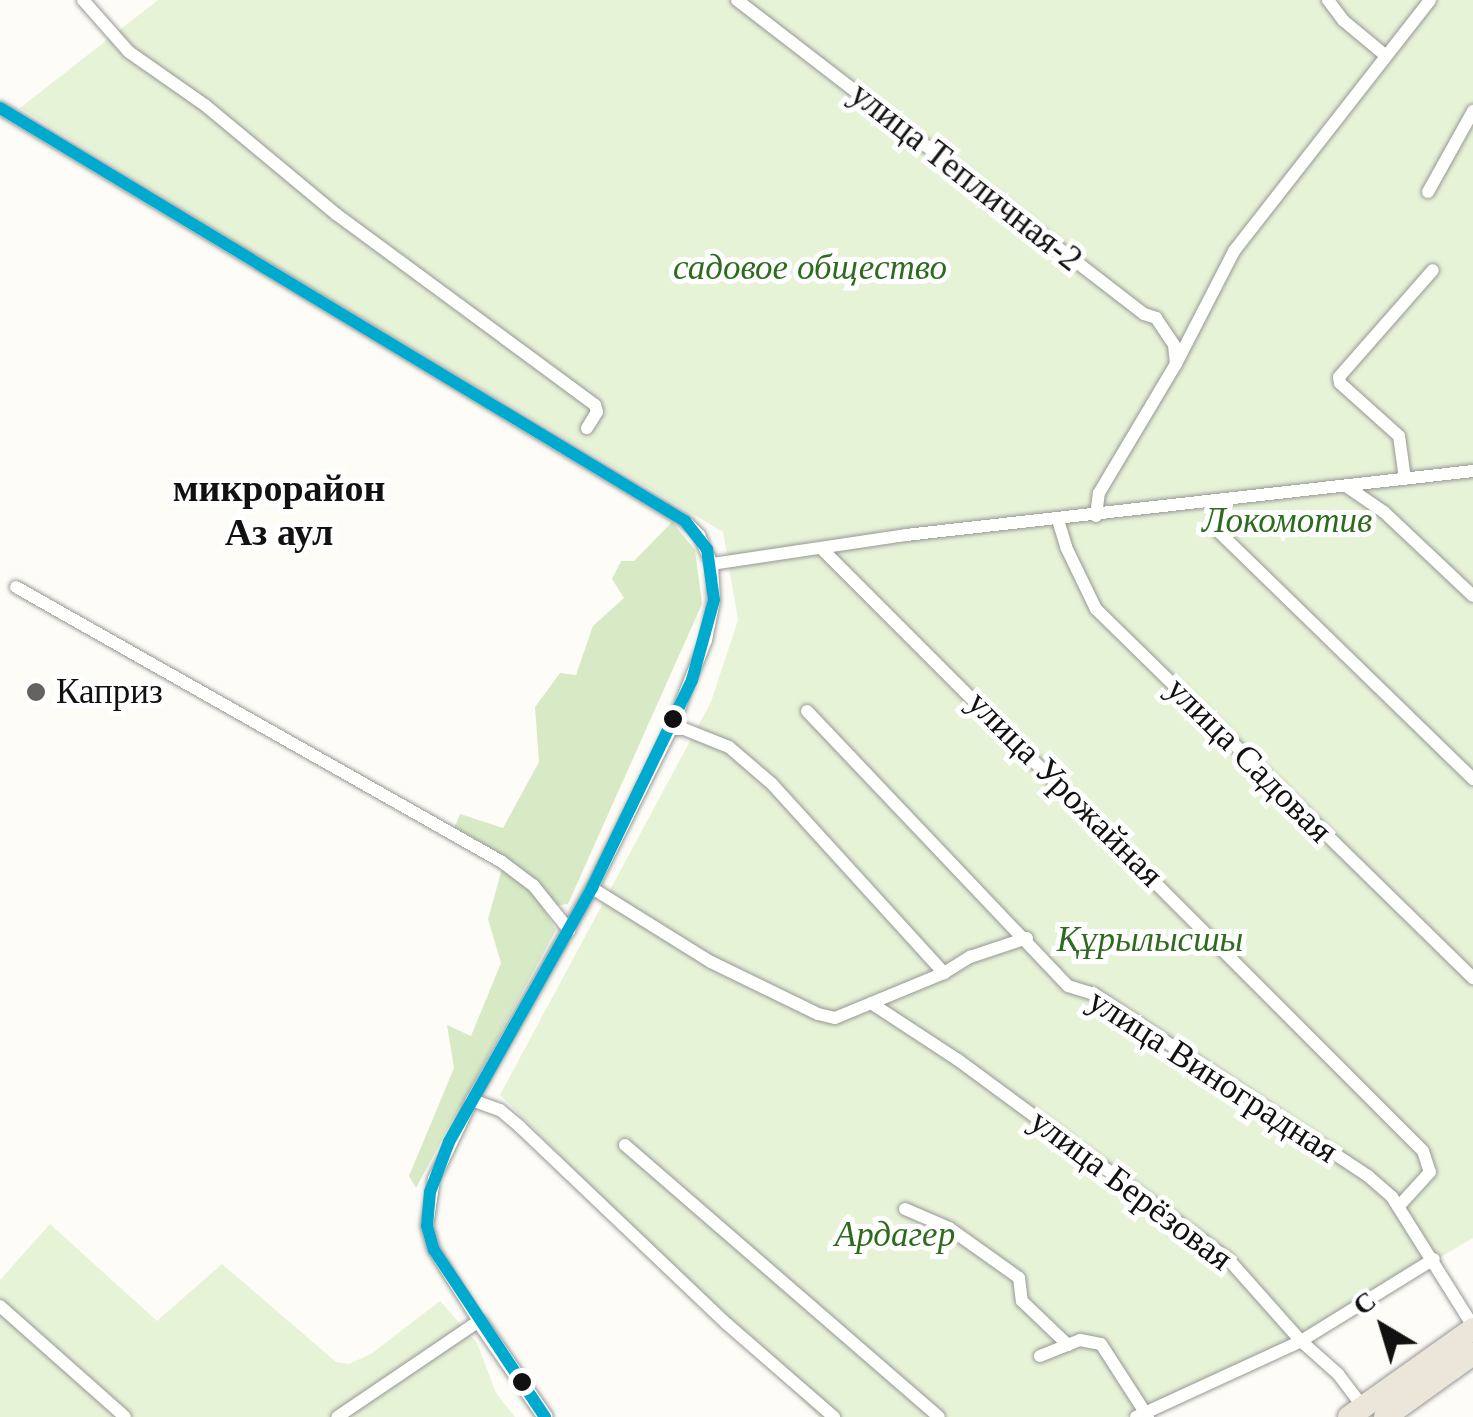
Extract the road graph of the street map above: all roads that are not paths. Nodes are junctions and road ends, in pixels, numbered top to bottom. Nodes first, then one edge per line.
1 (83, 0) edge
2 (737, 0) edge
3 (1328, 0) edge
4 (1430, 0) edge
5 (1385, 55) junction
6 (0, 108) edge
7 (1473, 111) edge
8 (1428, 192) dead end
9 (1433, 270) dead end
10 (1176, 364) junction
11 (587, 428) dead end
12 (1473, 471) edge
13 (1405, 479) junction
14 (1346, 486) junction
15 (1214, 502) junction
16 (1096, 516) junction
17 (1058, 520) junction
18 (823, 550) junction
19 (712, 564) junction
20 (16, 586) dead end
21 (1473, 596) edge
22 (807, 711) dead end
23 (671, 728) junction
24 (1473, 779) edge
25 (592, 888) junction
26 (569, 930) junction
27 (1027, 938) junction
28 (944, 973) junction
29 (1473, 978) edge
30 (871, 1003) junction
31 (472, 1100) junction
32 (625, 1145) dead end
33 (1398, 1207) junction
34 (905, 1208) dead end
35 (1434, 1259) junction
36 (0, 1306) edge
37 (478, 1321) junction
38 (1473, 1328) edge
39 (1300, 1341) junction
40 (1068, 1345) junction
41 (1473, 1354) edge
42 (1040, 1356) dead end
43 (1356, 1412) edge
44 (827, 1415) edge
45 (1143, 1416) edge
46 (126, 1417) edge
47 (338, 1417) edge
48 (546, 1417) edge
49 (939, 1417) edge
50 (1385, 1417) edge

1 - 11 street
2 - 10 street, улица Тепличная-2
3 - 5 street
4 - 5 street
5 - 10 street
6 - 19 street
7 - 8 street
9 - 13 street
10 - 16 street
12 - 13 street
13 - 14 street
14 - 15 street
14 - 21 street
15 - 16 street
15 - 24 street
16 - 17 street
17 - 18 street
17 - 29 street, улица Садовая
18 - 19 street
18 - 33 street, улица Урожайная
19 - 23 street
20 - 26 street
22 - 27 street, улица Виноградная
23 - 25 street
23 - 28 street
25 - 26 street
25 - 30 street
26 - 31 street
27 - 28 street
27 - 33 street, улица Виноградная
28 - 30 street
30 - 39 street, улица Берёзовая
31 - 37 street
31 - 44 street
32 - 49 street
33 - 35 street, улица Виноградная
34 - 40 street
35 - 38 street, улица Виноградная
35 - 39 street
36 - 46 street
37 - 47 street
37 - 48 street
38 - 43 highway
39 - 43 street, улица Берёзовая
39 - 45 street
40 - 42 street
40 - 45 street
41 - 50 highway

